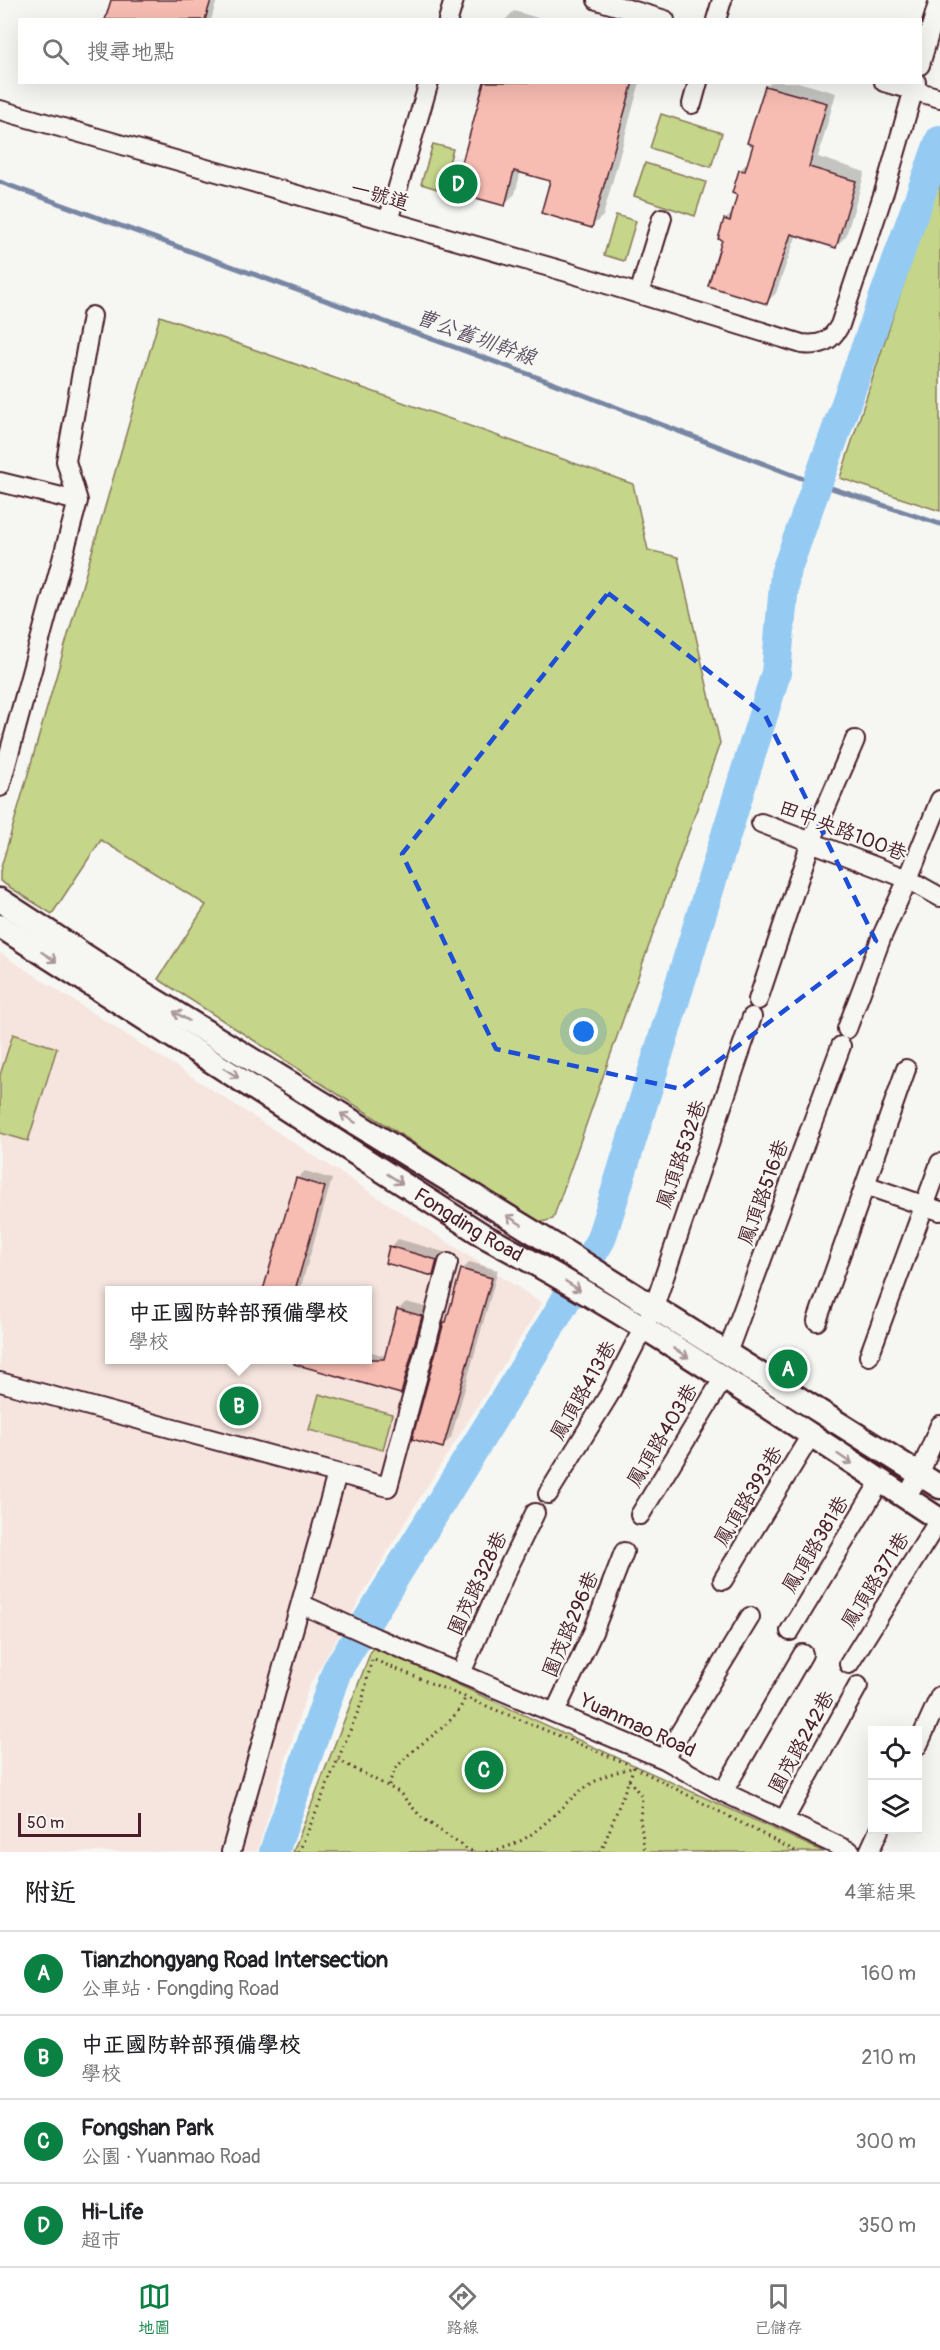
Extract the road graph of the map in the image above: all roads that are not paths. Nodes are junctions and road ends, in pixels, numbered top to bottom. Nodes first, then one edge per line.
1 (454, 0) edge
2 (597, 0) edge
3 (722, 0) edge
4 (939, 0) edge
5 (449, 18) edge
6 (658, 18) edge
7 (717, 18) edge
8 (922, 61) edge
9 (428, 84) edge
10 (697, 84) edge
11 (896, 84) edge
12 (914, 87) edge
13 (940, 98) edge
14 (692, 104) dead end
15 (0, 110) edge
16 (662, 218) dead end
17 (388, 221) junction
18 (639, 294) junction
19 (92, 316) dead end
20 (0, 482) edge
21 (78, 501) junction
22 (855, 740) dead end
23 (0, 787) edge
24 (940, 800) edge
25 (761, 823) dead end
26 (812, 842) junction
27 (908, 879) junction
28 (940, 897) edge
29 (0, 900) edge
30 (0, 926) edge
31 (847, 1029) dead end
32 (841, 1046) dead end
33 (906, 1069) dead end
34 (940, 1163) edge
35 (865, 1185) junction
36 (932, 1208) edge
37 (448, 1263) dead end
38 (654, 1307) junction
39 (817, 1321) dead end
40 (642, 1328) junction
41 (727, 1353) junction
42 (869, 1356) dead end
43 (723, 1379) junction
44 (0, 1382) edge
45 (940, 1425) edge
46 (810, 1435) junction
47 (337, 1473) junction
48 (920, 1473) junction
49 (880, 1482) junction
50 (940, 1487) edge
51 (548, 1494) dead end
52 (906, 1498) junction
53 (536, 1513) dead end
54 (640, 1515) dead end
55 (940, 1520) edge
56 (624, 1552) dead end
57 (723, 1580) dead end
58 (301, 1604) junction
59 (750, 1617) dead end
60 (790, 1631) dead end
61 (803, 1654) dead end
62 (849, 1664) dead end
63 (461, 1672) junction
64 (858, 1686) dead end
65 (940, 1696) edge
66 (555, 1712) junction
67 (922, 1736) edge
68 (664, 1759) junction
69 (723, 1792) junction
70 (784, 1820) junction
71 (877, 1834) edge
72 (231, 1852) edge
73 (851, 1852) edge
74 (869, 1852) edge

1 - 5 street
2 - 6 street
3 - 7 street
4 - 8 street
9 - 17 street
10 - 14 street
11 - 12 street
12 - 13 street
12 - 18 street, 一號道
15 - 17 street, 一號道
16 - 18 street
17 - 18 street, 一號道
19 - 21 street
20 - 21 street
21 - 23 street
22 - 26 street, 鳳頂路532巷
24 - 27 street
25 - 26 street, 田中央路100巷
26 - 27 street, 田中央路100巷
26 - 38 street, 鳳頂路532巷
27 - 28 street, 田中央路100巷
27 - 31 street
38 -> 29 main road, Fongding Road
30 -> 40 main road, Fongding Road
32 - 41 street, 鳳頂路516巷
33 - 35 street
34 - 36 street
35 - 36 street
35 - 39 street
36 - 42 street
37 - 47 street
38 - 40 street, 鳳頂路413巷
38 - 41 main road, Fongding Road
40 -> 43 main road, Fongding Road
40 - 51 street, 鳳頂路413巷
41 - 48 main road, Fongding Road
43 - 46 main road, Fongding Road
43 - 54 street, 鳳頂路403巷
44 - 47 street
45 - 48 street
46 -> 49 main road, Fongding Road
46 - 57 street, 鳳頂路393巷
47 - 58 street
48 - 50 main road, Fongding Road
48 - 52 street
49 - 52 main road, Fongding Road
49 - 60 street, 鳳頂路381巷
52 - 55 main road, Fongding Road
53 - 63 street, 園茂路328巷
55 - 62 street, 鳳頂路371巷
56 - 66 street, 園茂路296巷
58 - 63 street, Yuanmao Road
58 - 72 street
59 - 68 street
61 - 69 street
63 - 66 street, Yuanmao Road
64 - 70 street, 園茂路242巷
65 - 67 street
66 - 68 street, Yuanmao Road
68 - 69 street, Yuanmao Road
69 - 70 street, Yuanmao Road
70 - 73 street, Yuanmao Road
71 - 74 street

